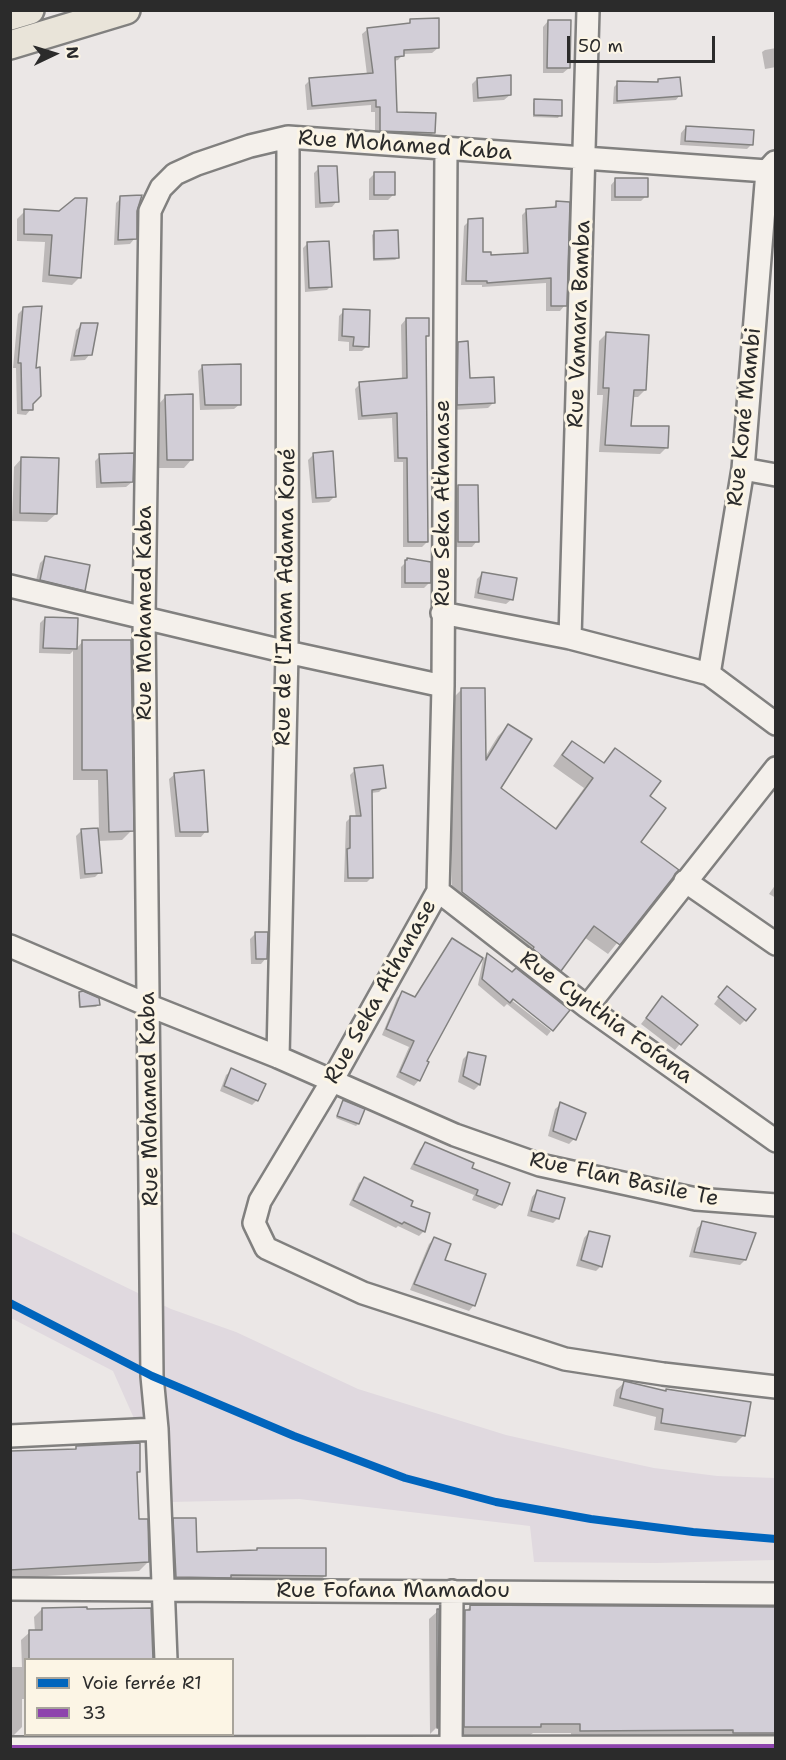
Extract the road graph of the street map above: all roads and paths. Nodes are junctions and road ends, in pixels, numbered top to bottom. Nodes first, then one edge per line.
1 (30, 10) edge
2 (126, 10) edge
3 (588, 10) edge
4 (10, 16) edge
5 (10, 45) edge
6 (288, 137) junction
7 (446, 148) junction
8 (585, 159) junction
9 (771, 167) edge
10 (743, 470) junction
11 (776, 475) edge
12 (10, 586) edge
13 (442, 613) junction
14 (144, 616) junction
15 (570, 638) junction
16 (287, 652) junction
17 (709, 674) junction
18 (443, 686) junction
19 (776, 724) edge
20 (776, 768) edge
21 (685, 881) junction
22 (438, 891) junction
23 (776, 944) edge
24 (10, 946) edge
25 (150, 1006) junction
26 (587, 1007) junction
27 (278, 1056) junction
28 (333, 1081) junction
29 (776, 1141) edge
30 (776, 1205) edge
31 (776, 1387) edge
32 (158, 1429) junction
33 (10, 1436) edge
34 (10, 1588) edge
35 (164, 1590) junction
36 (452, 1591) junction
37 (776, 1594) edge
38 (166, 1658) edge
39 (168, 1744) edge
40 (451, 1747) junction
41 (776, 1747) edge
42 (10, 1748) edge

1 - 4 main road
2 - 5 main road
3 - 8 street, Rue Vamara Bamba
6 - 7 street, Rue Mohamed Kaba
6 - 14 street, Rue Mohamed Kaba
6 - 16 street, Rue de l'Imam Adama Koné
7 - 8 street, Rue Mohamed Kaba
7 - 13 street, Rue Seka Athanase
8 - 9 street, Rue Mohamed Kaba
8 - 15 street, Rue Vamara Bamba
9 - 10 street, Rue Koné Mambi
10 - 11 street
10 - 17 street, Rue Koné Mambi
12 - 14 street
13 - 15 street
13 - 18 street, Rue Seka Athanase
14 - 16 street
14 - 25 street, Rue Mohamed Kaba
15 - 17 street
16 - 18 street
16 - 27 street, Rue de l'Imam Adama Koné
17 - 19 street
18 - 22 street, Rue Seka Athanase
20 - 21 street
21 - 23 street
21 - 26 street
22 - 26 street, Rue Cynthia Fofana
22 - 28 street, Rue Seka Athanase
24 - 25 street, Rue Flan Basile Te
25 - 27 street, Rue Flan Basile Te
25 - 32 street, Rue Mohamed Kaba
26 - 29 street, Rue Cynthia Fofana
27 - 28 street, Rue Flan Basile Te
28 - 30 street, Rue Flan Basile Te
28 - 31 street, Rue Seka Athanase
32 - 33 street
32 - 35 street, Rue Mohamed Kaba
34 - 35 street, Rue Fofana Mamadou
35 - 36 street, Rue Fofana Mamadou
35 - 38 street, Rue Mohamed Kaba
36 - 37 street, Rue Fofana Mamadou
36 - 40 street
39 - 40 street
39 - 42 street
40 - 41 street

